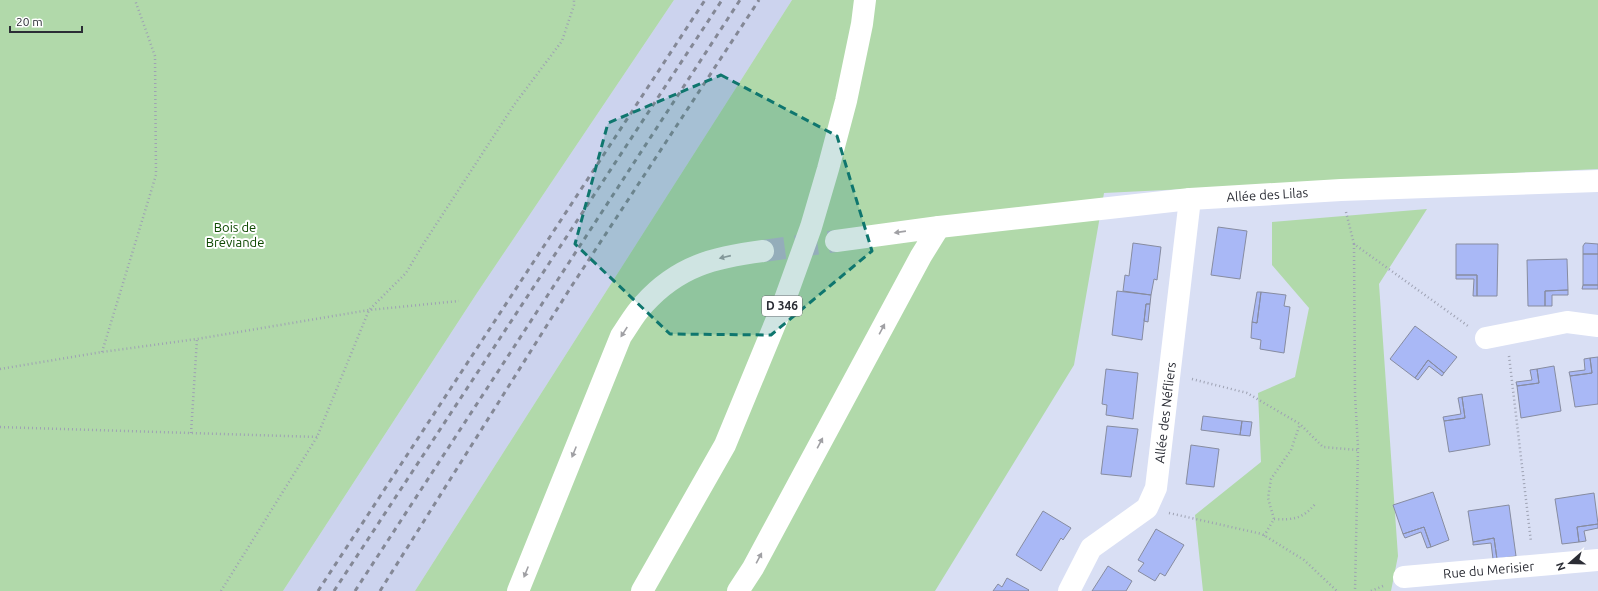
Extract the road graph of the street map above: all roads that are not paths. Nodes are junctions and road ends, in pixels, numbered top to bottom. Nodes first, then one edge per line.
1 (865, 0) edge
2 (1598, 181) edge
3 (1190, 199) junction
4 (939, 227) junction
5 (836, 241) tunnel mouth
6 (763, 251) tunnel mouth
7 (1598, 326) edge
8 (1496, 336) road end
9 (1598, 560) edge
10 (1404, 577) dead end
11 (518, 591) edge
12 (642, 591) edge
13 (738, 591) edge
14 (1069, 591) edge

1 - 12 main road, D 346
2 - 3 main road, Allée des Lilas
3 - 4 main road, Allée des Lilas
3 - 14 main road, Allée des Néfliers
4 -> 5 main road, Allée des Lilas
13 -> 4 main road
6 -> 11 main road
7 - 8 main road
9 - 10 main road, Rue du Merisier

